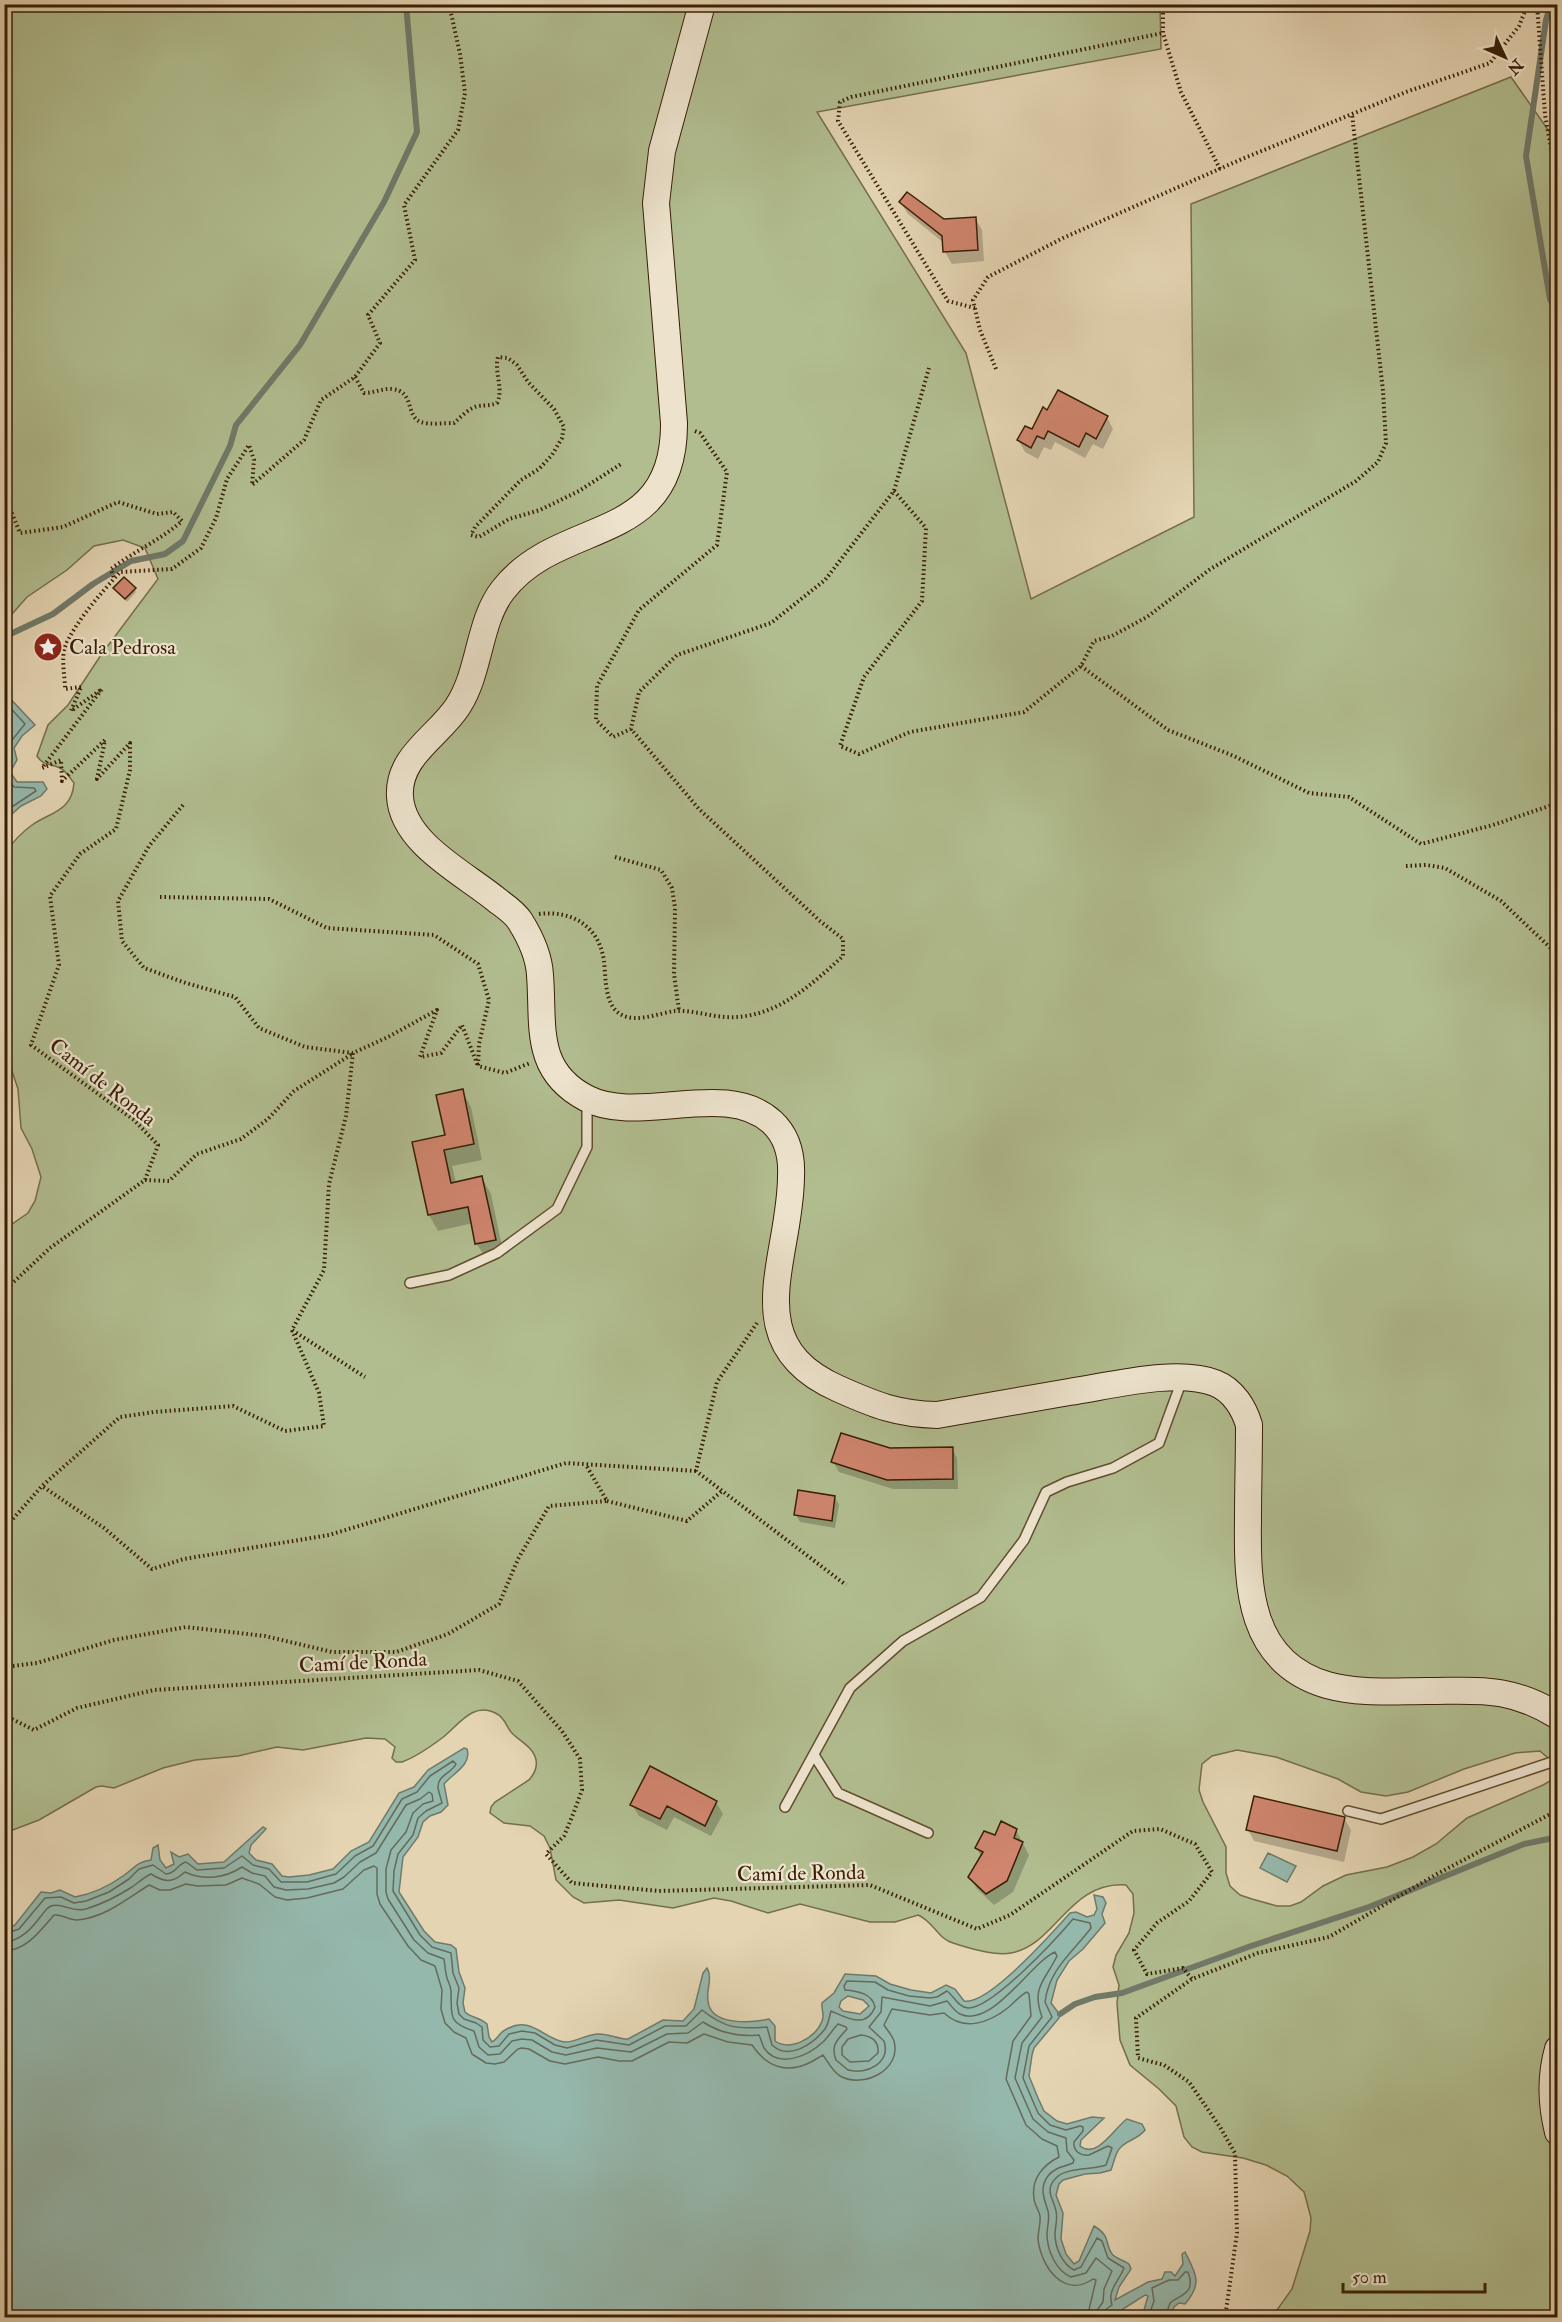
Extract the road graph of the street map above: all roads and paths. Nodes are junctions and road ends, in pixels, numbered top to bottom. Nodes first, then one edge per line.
1 (448, 4) edge
2 (702, 4) edge
3 (1163, 4) edge
4 (1528, 4) edge
5 (1537, 4) edge
6 (1163, 33) junction
7 (1352, 114) junction
8 (1220, 169) junction
9 (1557, 186) edge
10 (975, 308) junction
11 (929, 368) dead end
12 (996, 369) dead end
13 (356, 377) junction
14 (700, 433) dead end
15 (621, 464) dead end
16 (894, 491) junction
17 (4, 511) edge
18 (114, 579) junction
19 (1081, 666) junction
20 (631, 729) junction
21 (1557, 803) edge
22 (183, 805) dead end
23 (615, 857) dead end
24 (1406, 866) dead end
25 (160, 897) dead end
26 (555, 912) dead end
27 (1557, 956) edge
28 (679, 1011) junction
29 (353, 1053) junction
30 (547, 1055) junction
31 (478, 1066) junction
32 (587, 1099) junction
33 (145, 1180) junction
34 (410, 1283) dead end
35 (4, 1291) edge
36 (776, 1295) junction
37 (292, 1330) junction
38 (365, 1377) dead end
39 (1183, 1378) junction
40 (585, 1464) junction
41 (696, 1471) junction
42 (42, 1486) junction
43 (722, 1491) junction
44 (608, 1501) junction
45 (4, 1529) edge
46 (846, 1585) dead end
47 (4, 1667) edge
48 (4, 1715) edge
49 (1557, 1716) edge
50 (814, 1755) junction
51 (1557, 1760) edge
52 (785, 1807) dead end
53 (1557, 1810) edge
54 (1348, 1811) dead end
55 (928, 1833) dead end
56 (1192, 1979) junction
57 (1557, 2049) edge
58 (1557, 2132) edge
59 (1225, 2318) edge

1 - 13 path
2 - 30 street
3 - 6 path
4 - 7 path
5 - 9 path
6 - 8 path
6 - 10 path
7 - 8 path
7 - 19 path
8 - 10 path
10 - 12 path
11 - 16 path
13 - 15 path
13 - 18 path
14 - 20 path
16 - 19 path
16 - 20 path
17 - 18 path
18 - 33 path, Camí de Ronda
19 - 21 path
20 - 28 path
22 - 29 path
23 - 28 path
24 - 27 path
25 - 31 path
26 - 28 path
29 - 31 path
29 - 33 path
29 - 37 path
30 - 31 path
30 - 32 street
32 - 34 lane
32 - 36 street
33 - 35 path
36 - 39 street
36 - 41 path
37 - 38 path
37 - 42 path
39 - 49 street
39 - 50 lane
40 - 41 path
40 - 42 path
40 - 44 path
41 - 43 path
42 - 45 path
43 - 44 path
43 - 46 path
44 - 47 path
48 - 56 path, Camí de Ronda
50 - 52 lane
50 - 55 lane
51 - 54 lane
53 - 56 path
56 - 59 path
57 - 58 street

